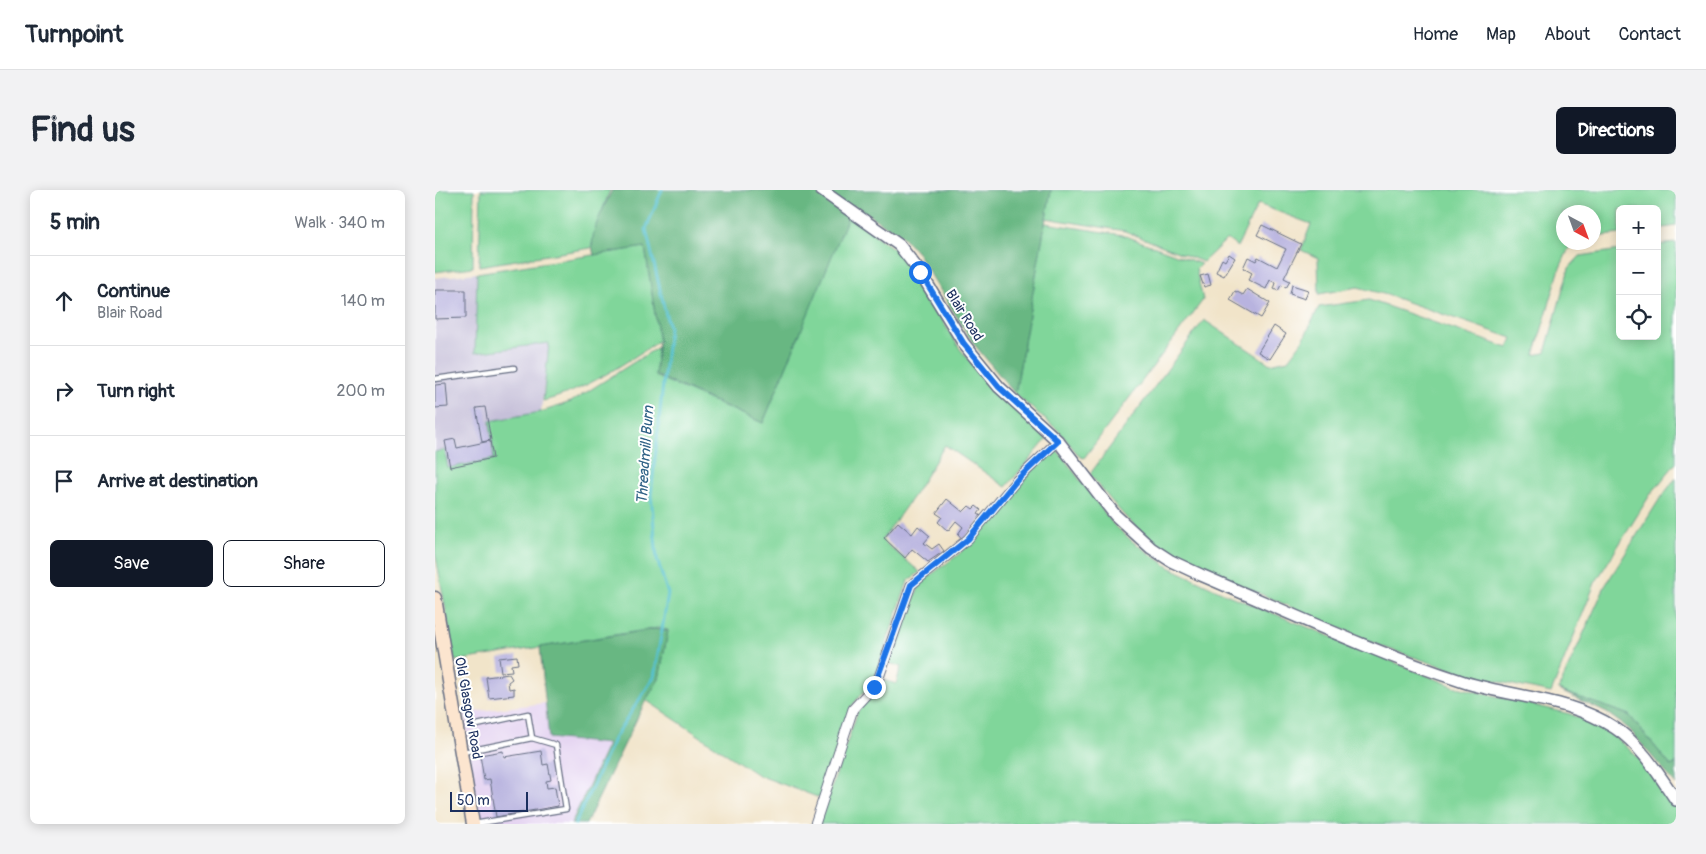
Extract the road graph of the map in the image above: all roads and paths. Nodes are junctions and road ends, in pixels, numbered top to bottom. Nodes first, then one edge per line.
1 (821, 190) edge
2 (515, 368) dead end
3 (435, 380) edge
4 (1058, 441) junction
5 (435, 598) edge
6 (477, 725) dead end
7 (533, 738) junction
8 (461, 752) junction
9 (1676, 800) edge
10 (474, 824) edge
11 (815, 824) edge

1 - 4 street, Blair Road
2 - 3 lane
4 - 9 street, Blair Road
4 - 11 street
5 - 8 main road, Old Glasgow Road
6 - 7 lane
7 - 8 lane
7 - 10 lane
8 - 10 main road, Old Glasgow Road

